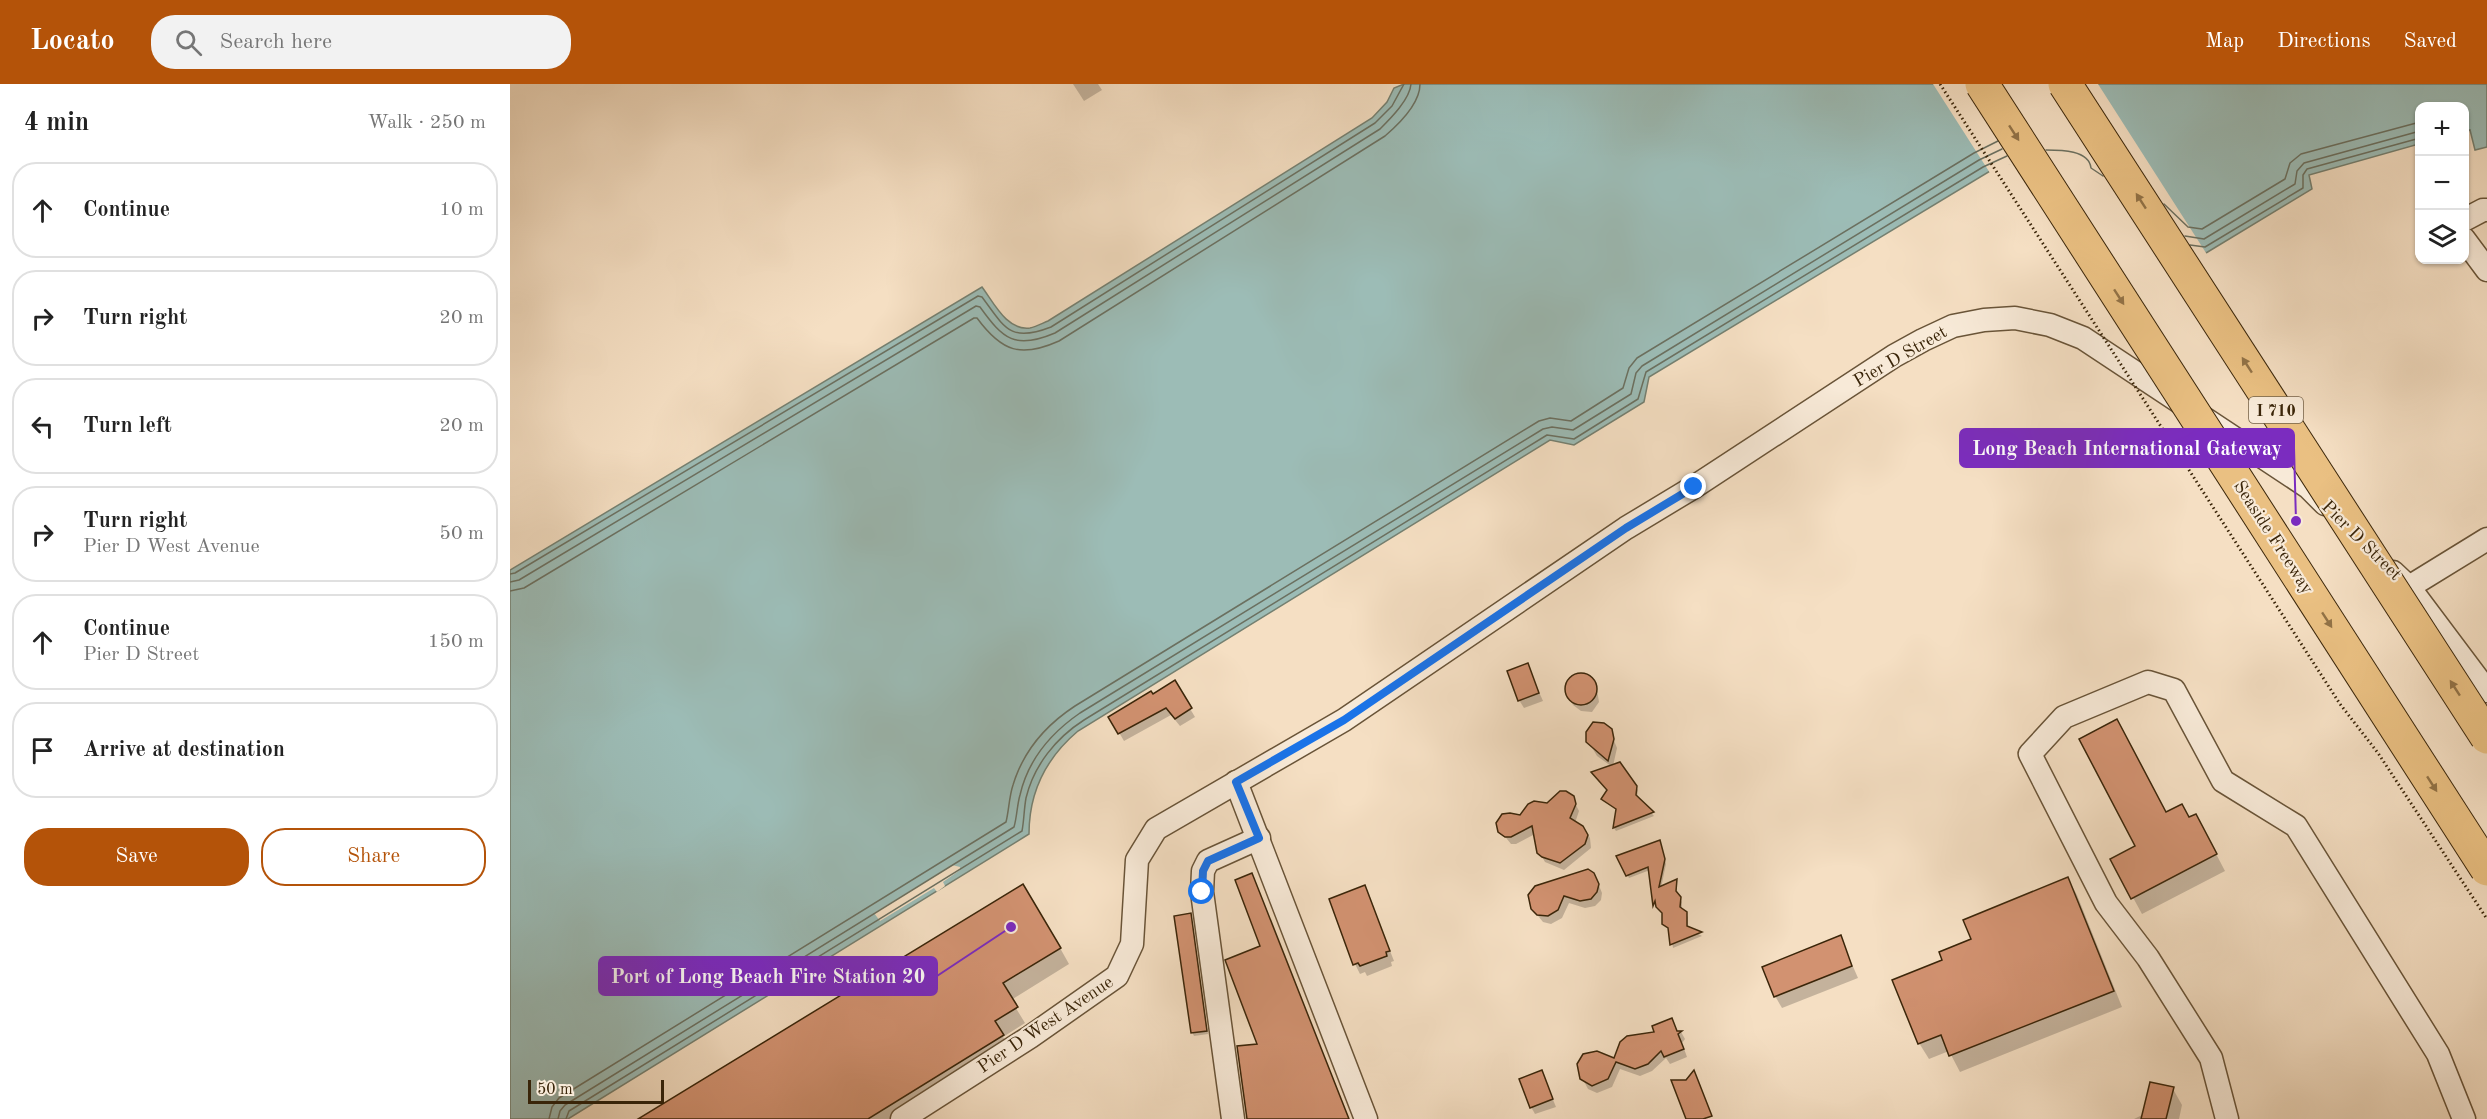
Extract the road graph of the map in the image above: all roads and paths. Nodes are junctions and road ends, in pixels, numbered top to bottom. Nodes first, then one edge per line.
1 (1940, 84) edge
2 (1982, 84) edge
3 (2066, 84) edge
4 (2487, 210) edge
5 (2469, 218) edge
6 (2469, 246) edge
7 (2487, 270) edge
8 (2487, 539) edge
9 (2409, 587) junction
10 (2486, 687) edge
11 (1344, 720) joint
12 (2487, 737) edge
13 (1236, 782) junction
14 (1259, 838) junction
15 (2487, 869) edge
16 (2487, 919) edge
17 (902, 1119) edge
18 (1233, 1119) edge
19 (1366, 1119) edge
20 (2227, 1119) edge
21 (2464, 1119) edge

1 - 16 path, bridge
2 -> 15 highway, Seaside Freeway, bridge
12 -> 3 highway, I 710, bridge
4 - 5 street
6 - 7 street
8 - 9 street
9 - 10 street, Pier D Street
9 - 11 street, Pier D Street
11 - 13 street, Pier D West Avenue
13 - 14 street
13 - 17 street, Pier D West Avenue
14 - 18 street
14 - 19 street
20 - 21 street

